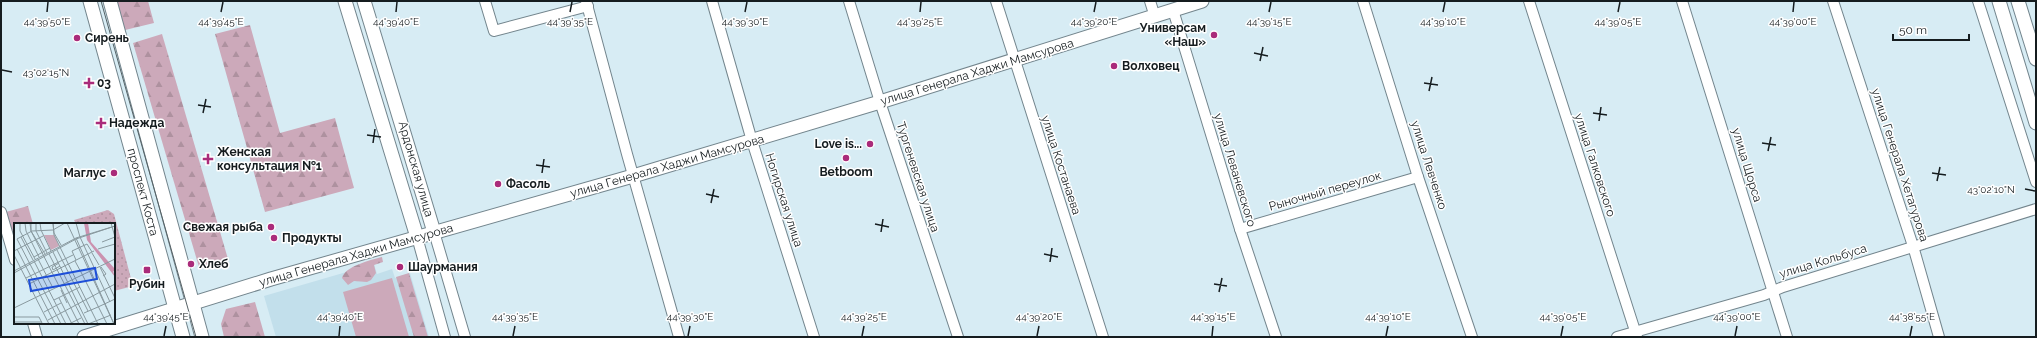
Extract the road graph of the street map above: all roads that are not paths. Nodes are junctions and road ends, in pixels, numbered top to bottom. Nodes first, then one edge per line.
1 (90, 1) edge
2 (110, 1) edge
3 (344, 1) edge
4 (364, 1) edge
5 (485, 1) edge
6 (712, 1) edge
7 (849, 1) edge
8 (996, 1) edge
9 (1150, 1) edge
10 (1363, 1) edge
11 (1529, 1) edge
12 (1682, 1) edge
13 (1833, 1) edge
14 (1978, 1) edge
15 (1999, 1) edge
16 (2018, 1) edge
17 (1197, 2) edge
18 (587, 3) edge
19 (1173, 10) junction
20 (1155, 16) junction
21 (2036, 59) edge
22 (1014, 61) junction
23 (880, 102) junction
24 (2036, 122) edge
25 (752, 141) junction
26 (633, 176) junction
27 (1418, 177) junction
28 (2036, 182) edge
29 (2036, 210) edge
30 (1, 212) edge
31 (1240, 229) junction
32 (434, 232) junction
33 (417, 237) junction
34 (1912, 246) junction
35 (14, 257) edge
36 (1773, 291) junction
37 (193, 303) junction
38 (175, 309) junction
39 (33, 324) edge
40 (1637, 334) edge
41 (37, 337) edge
42 (84, 337) edge
43 (183, 337) edge
44 (202, 337) edge
45 (445, 337) edge
46 (465, 337) edge
47 (679, 337) edge
48 (814, 337) edge
49 (958, 337) edge
50 (1103, 337) edge
51 (1276, 337) edge
52 (1472, 337) edge
53 (1617, 337) edge
54 (1787, 337) edge
55 (1940, 337) edge

1 - 38 main road, проспект Коста
2 - 37 main road, проспект Коста
3 - 33 main road, Ардонская улица
4 - 32 main road, Ардонская улица
5 - 18 street
6 - 25 street, Ногирская улица
7 - 23 street, Тургеневская улица
8 - 22 street, улица Костанаева
9 - 20 street
10 - 27 street, улица Левченко
11 - 40 street, улица Галковского
12 - 36 street, улица Щорса
13 - 34 street, улица Генерала Хетагурова
14 - 28 street
15 - 24 main road
16 - 21 main road
17 - 19 main road, улица Генерала Хаджи Мамсурова
18 - 26 street
19 - 20 main road, улица Генерала Хаджи Мамсурова
19 - 31 street, улица Леваневского
20 - 22 main road, улица Генерала Хаджи Мамсурова
22 - 23 main road, улица Генерала Хаджи Мамсурова
22 - 50 street, улица Костанаева
23 - 25 main road, улица Генерала Хаджи Мамсурова
23 - 49 street, Тургеневская улица
25 - 26 main road, улица Генерала Хаджи Мамсурова
25 - 48 street, Ногирская улица
26 - 32 main road, улица Генерала Хаджи Мамсурова
26 - 47 street
27 - 31 street, Рыночный переулок
27 - 52 street, улица Левченко
29 - 34 street, улица Кольбуса
30 - 35 street
31 - 51 street, улица Леваневского
32 - 33 main road, улица Генерала Хаджи Мамсурова
32 - 46 street, Ардонская улица
33 - 37 main road, улица Генерала Хаджи Мамсурова
33 - 45 street, Ардонская улица
34 - 36 street, улица Кольбуса
34 - 55 street, улица Генерала Хетагурова
36 - 40 street, улица Кольбуса
36 - 54 street, улица Щорса
37 - 38 main road, улица Генерала Хаджи Мамсурова
37 - 44 main road, проспект Коста
38 - 42 main road, улица Генерала Хаджи Мамсурова
38 - 43 main road, проспект Коста
39 - 41 street
40 - 53 street, улица Кольбуса

